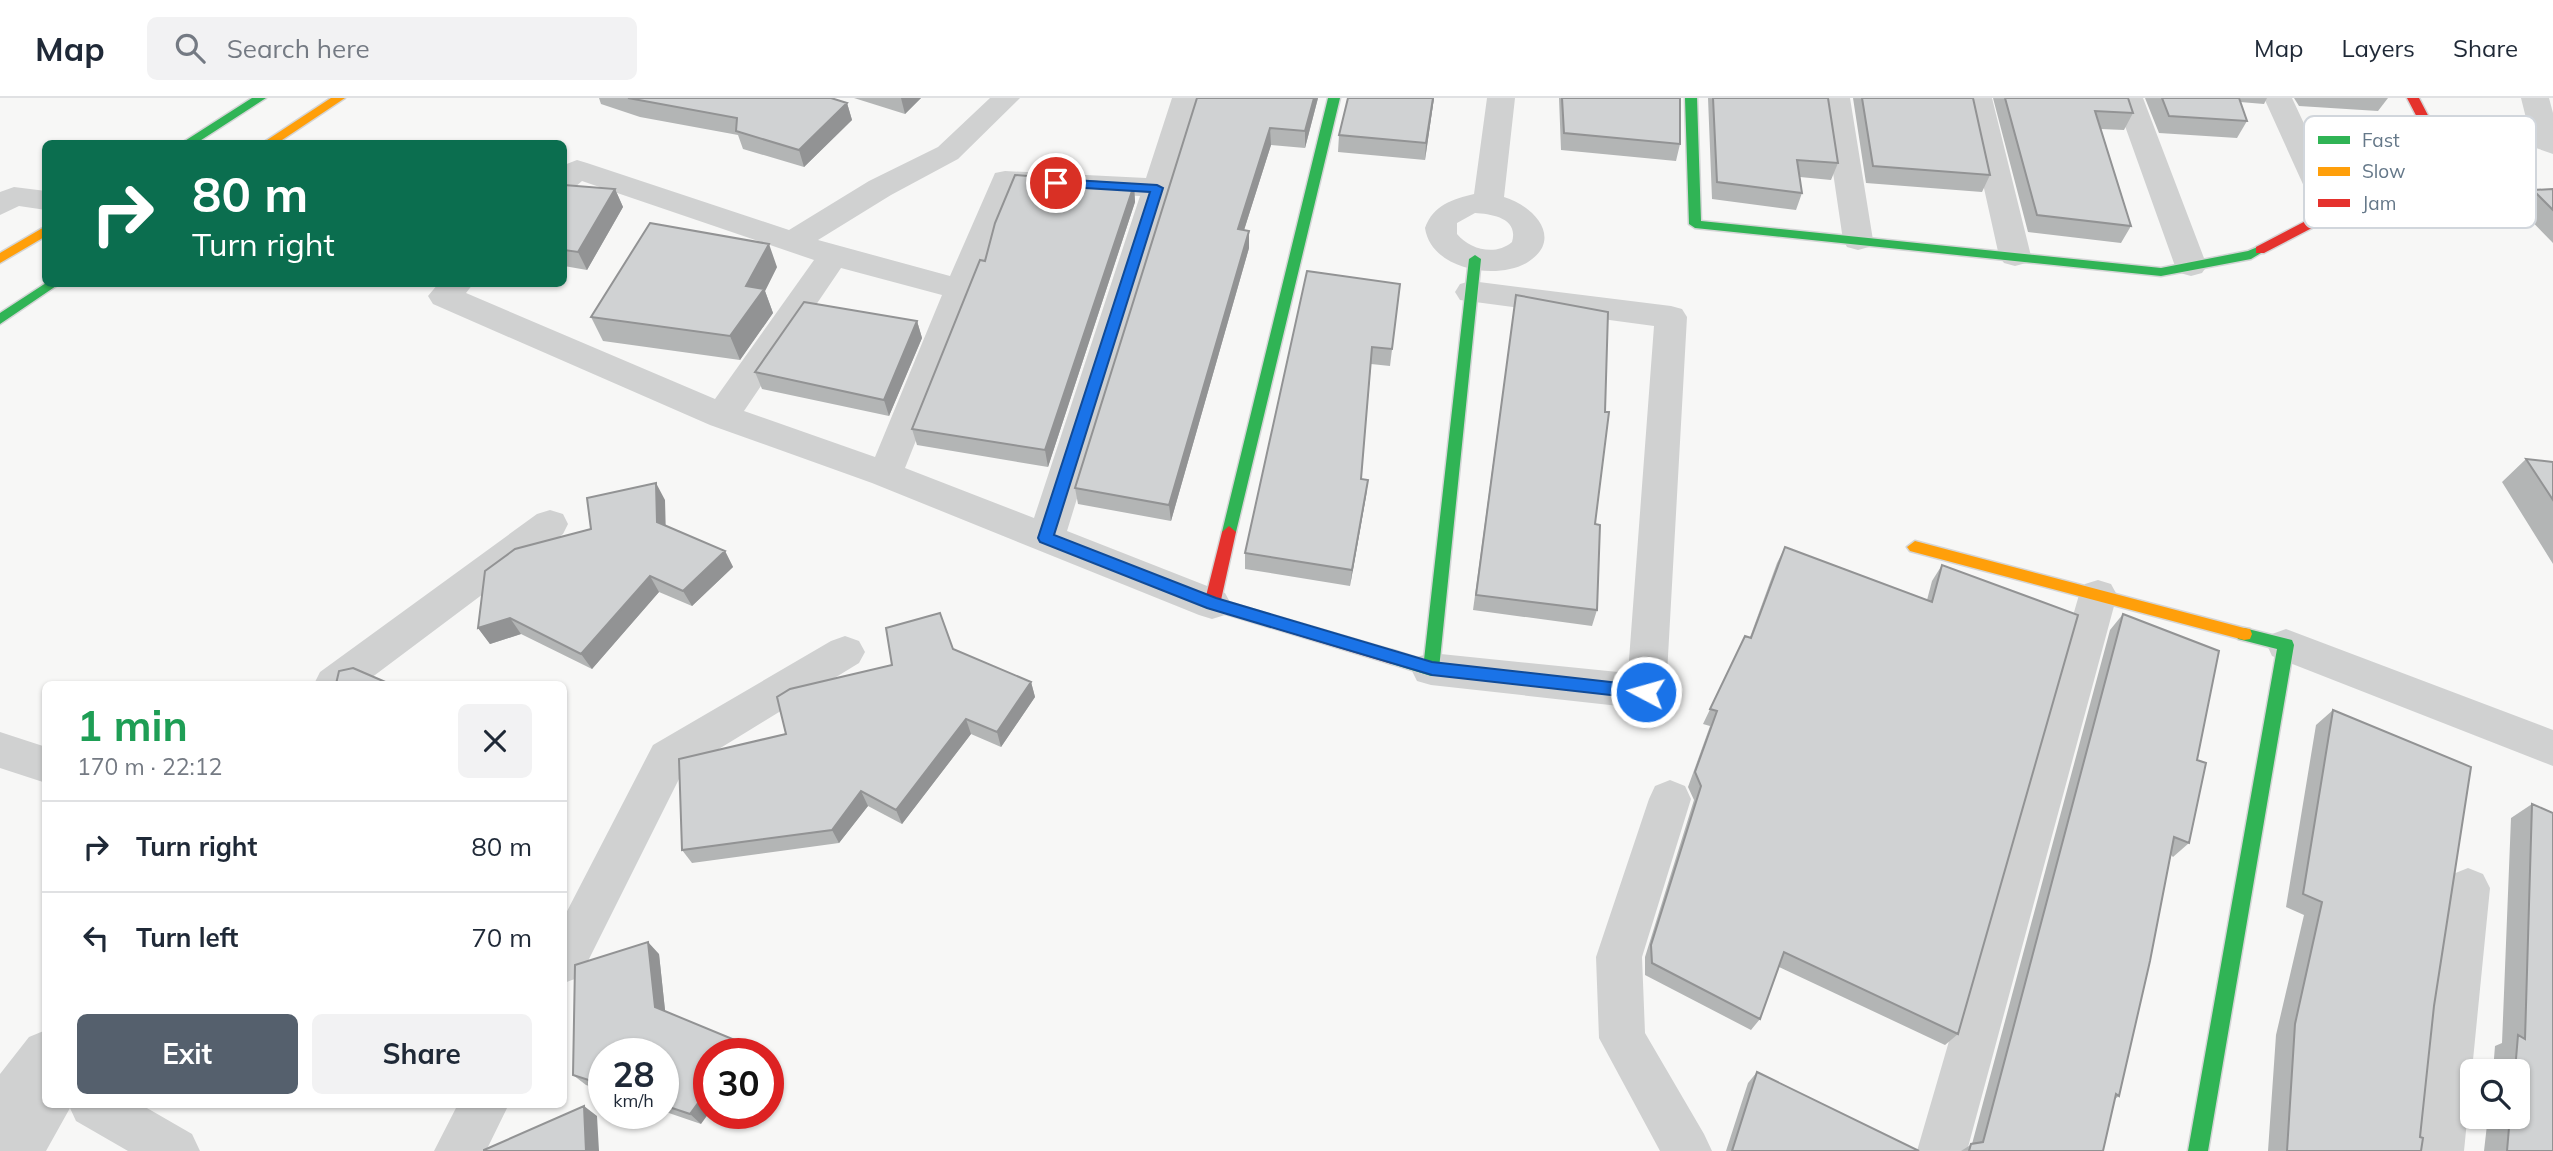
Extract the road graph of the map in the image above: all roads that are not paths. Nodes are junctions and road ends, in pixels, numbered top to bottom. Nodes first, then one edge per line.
1 (260, 98) edge
2 (339, 98) edge
3 (1006, 98) edge
4 (1186, 98) edge
5 (1334, 98) edge
6 (1501, 98) edge
7 (1691, 98) edge
8 (1836, 98) edge
9 (1978, 98) edge
10 (2129, 98) edge
11 (2278, 98) edge
12 (2413, 98) edge
13 (2535, 98) edge
14 (2422, 116) edge
15 (192, 140) edge
16 (273, 140) edge
17 (2553, 145) edge
18 (2304, 154) edge
19 (567, 178) edge
20 (1157, 188) junction
21 (42, 200) edge
22 (1488, 203) junction
23 (0, 205) edge
24 (2304, 227) edge
25 (42, 233) edge
26 (1858, 240) junction
27 (792, 243) junction
28 (833, 256) junction
29 (2015, 256) junction
30 (0, 259) edge
31 (2191, 266) junction
32 (1473, 276) junction
33 (48, 287) edge
34 (454, 287) edge
35 (961, 289) junction
36 (0, 319) edge
37 (722, 416) junction
38 (885, 474) junction
39 (550, 524) dead end
40 (1046, 538) junction
41 (1915, 547) dead end
42 (2098, 595) junction
43 (1212, 604) junction
44 (2286, 645) junction
45 (845, 652) dead end
46 (1432, 669) junction
47 (338, 681) edge
48 (2553, 748) edge
49 (0, 750) edge
50 (42, 764) edge
51 (1670, 799) dead end
52 (2468, 888) dead end
53 (567, 956) edge
54 (42, 1077) edge
55 (42, 1079) edge
56 (100, 1108) edge
57 (483, 1108) edge
58 (0, 1113) edge
59 (17, 1151) edge
60 (175, 1151) edge
61 (459, 1151) edge
62 (1687, 1151) edge
63 (1942, 1151) edge
64 (2198, 1151) edge
65 (2439, 1151) edge

1 - 15 main road
2 - 16 main road
3 - 27 street
4 - 20 street
5 - 43 main road
6 - 22 street
7 - 26 main road
8 - 26 street
9 - 29 street
10 - 31 street
11 - 18 street
12 - 14 main road
13 - 17 street
19 - 27 street
20 - 35 street
20 - 40 street
21 - 23 street
22 - 32 street
22 - 32 street
24 - 31 main road
25 - 30 main road
26 - 29 main road
27 - 28 street
28 - 35 street
28 - 37 street
29 - 31 main road
32 - 46 main road
32 - 46 street
33 - 36 main road
34 - 37 street
35 - 38 street
37 - 38 street
38 - 40 street
39 - 47 street
40 - 43 street
41 - 42 main road
42 - 44 main road
42 - 63 street
43 - 46 main road
44 - 48 street
44 - 64 main road
45 - 53 street
49 - 50 street
51 - 62 street
52 - 65 street
54 - 58 street
55 - 59 street
56 - 60 street
57 - 61 street

